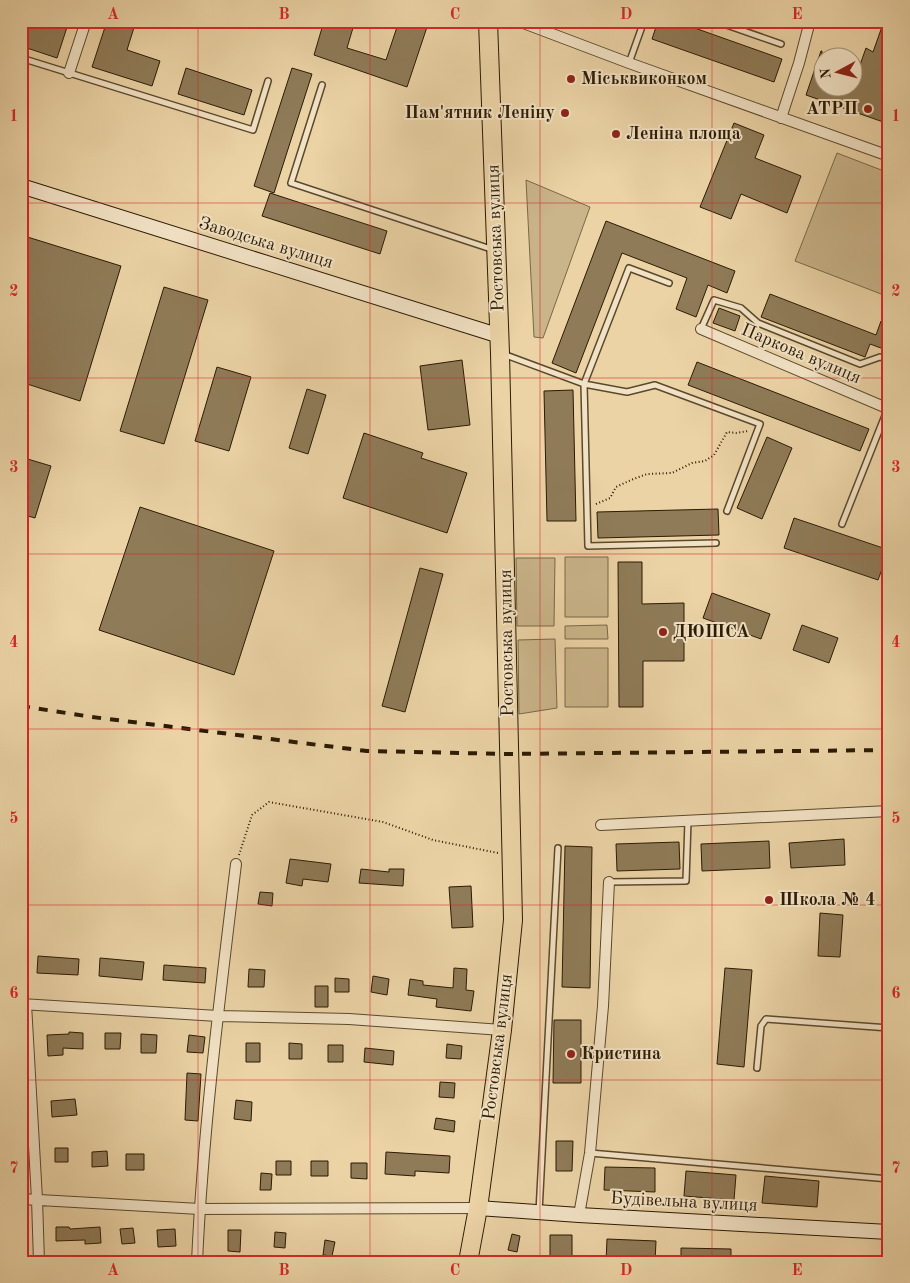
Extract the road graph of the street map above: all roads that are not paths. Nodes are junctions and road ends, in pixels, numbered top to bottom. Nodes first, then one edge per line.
1 (86, 21) edge
2 (488, 21) edge
3 (518, 21) edge
4 (644, 21) edge
5 (715, 21) edge
6 (810, 21) edge
7 (782, 44) dead end
8 (21, 58) edge
9 (628, 63) junction
10 (69, 73) junction
11 (268, 80) dead end
12 (322, 85) dead end
13 (781, 118) junction
14 (889, 156) edge
15 (21, 186) edge
16 (496, 251) junction
17 (670, 283) dead end
18 (701, 328) joint
19 (500, 344) junction
20 (889, 360) edge
21 (584, 384) junction
22 (888, 407) edge
23 (727, 511) dead end
24 (842, 524) dead end
25 (716, 543) dead end
26 (889, 811) edge
27 (688, 820) junction
28 (601, 824) dead end
29 (558, 848) dead end
30 (236, 864) road end
31 (609, 882) joint
32 (24, 1004) edge
33 (218, 1016) junction
34 (889, 1028) edge
35 (502, 1030) junction
36 (757, 1068) dead end
37 (590, 1153) junction
38 (889, 1179) edge
39 (21, 1199) edge
40 (37, 1199) junction
41 (478, 1208) junction
42 (200, 1209) junction
43 (539, 1212) junction
44 (579, 1215) junction
45 (889, 1232) edge
46 (471, 1257) edge
47 (39, 1262) edge
48 (197, 1262) edge

1 - 10 street
2 - 16 highway, Ростовська вулиця
3 - 9 street
4 - 9 lane
5 - 7 lane
6 - 13 street
8 - 10 lane
9 - 13 street
10 - 11 lane
12 - 16 lane
13 - 14 street
15 - 19 main road, Заводська вулиця
16 - 19 highway, Ростовська вулиця
17 - 21 lane
18 - 20 lane
18 - 22 street, Паркова вулиця
19 - 21 lane
19 - 35 highway, Ростовська вулиця
21 - 23 lane
21 - 25 lane
22 - 24 lane
26 - 27 street
27 - 28 street
27 - 31 lane
29 - 43 lane
30 - 33 street
31 - 37 street
32 - 33 street
32 - 40 street
33 - 35 street
33 - 42 street
34 - 36 lane
35 - 41 highway, Ростовська вулиця
37 - 38 lane
37 - 44 street
39 - 40 street
40 - 42 street
40 - 47 street
41 - 42 street
41 - 43 main road, Будівельна вулиця
41 - 46 highway, Ростовська вулиця
42 - 48 street
43 - 44 main road, Будівельна вулиця
44 - 45 main road, Будівельна вулиця

